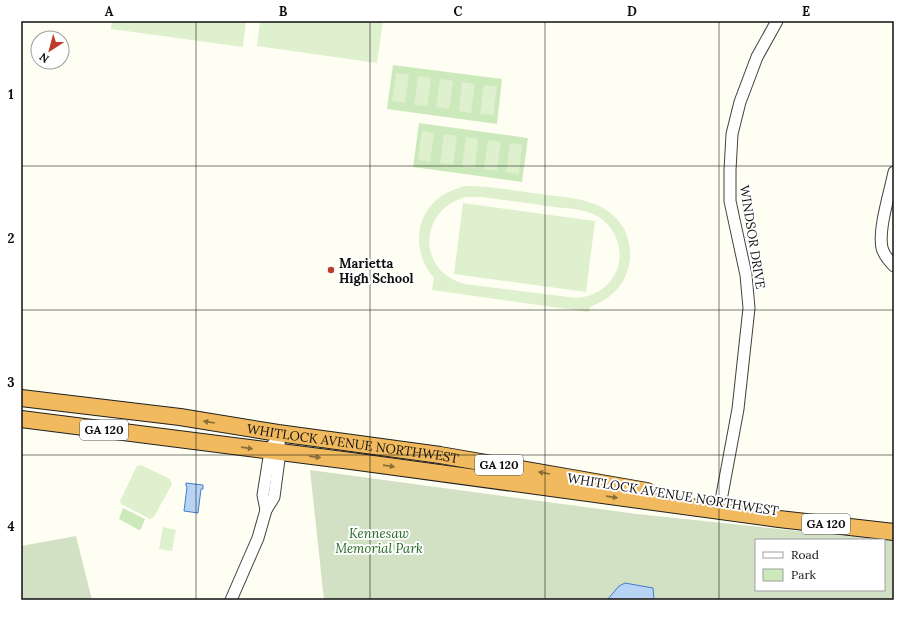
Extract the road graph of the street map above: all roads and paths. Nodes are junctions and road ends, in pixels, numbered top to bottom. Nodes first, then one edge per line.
1 (777, 21) edge
2 (894, 172) edge
3 (894, 266) edge
4 (21, 389) edge
5 (21, 398) edge
6 (45, 401) junction
7 (21, 409) edge
8 (129, 411) junction
9 (21, 419) edge
10 (278, 433) junction
11 (275, 452) junction
12 (720, 506) junction
13 (894, 532) edge
14 (231, 600) edge

1 - 12 street, WINDSOR DRIVE
2 - 3 street
4 - 6 highway
5 - 6 highway, WHITLOCK AVENUE NORTHWEST / GA 120
6 - 8 highway, WHITLOCK AVENUE NORTHWEST / GA 120
7 - 8 highway
10 -> 8 highway, WHITLOCK AVENUE NORTHWEST / GA 120
9 -> 11 highway, WHITLOCK AVENUE NORTHWEST / GA 120
10 - 11 street
12 -> 10 highway, WHITLOCK AVENUE NORTHWEST / GA 120
11 -> 12 highway, WHITLOCK AVENUE NORTHWEST / GA 120
11 - 14 street
12 - 13 highway, WHITLOCK AVENUE NORTHWEST / GA 120

